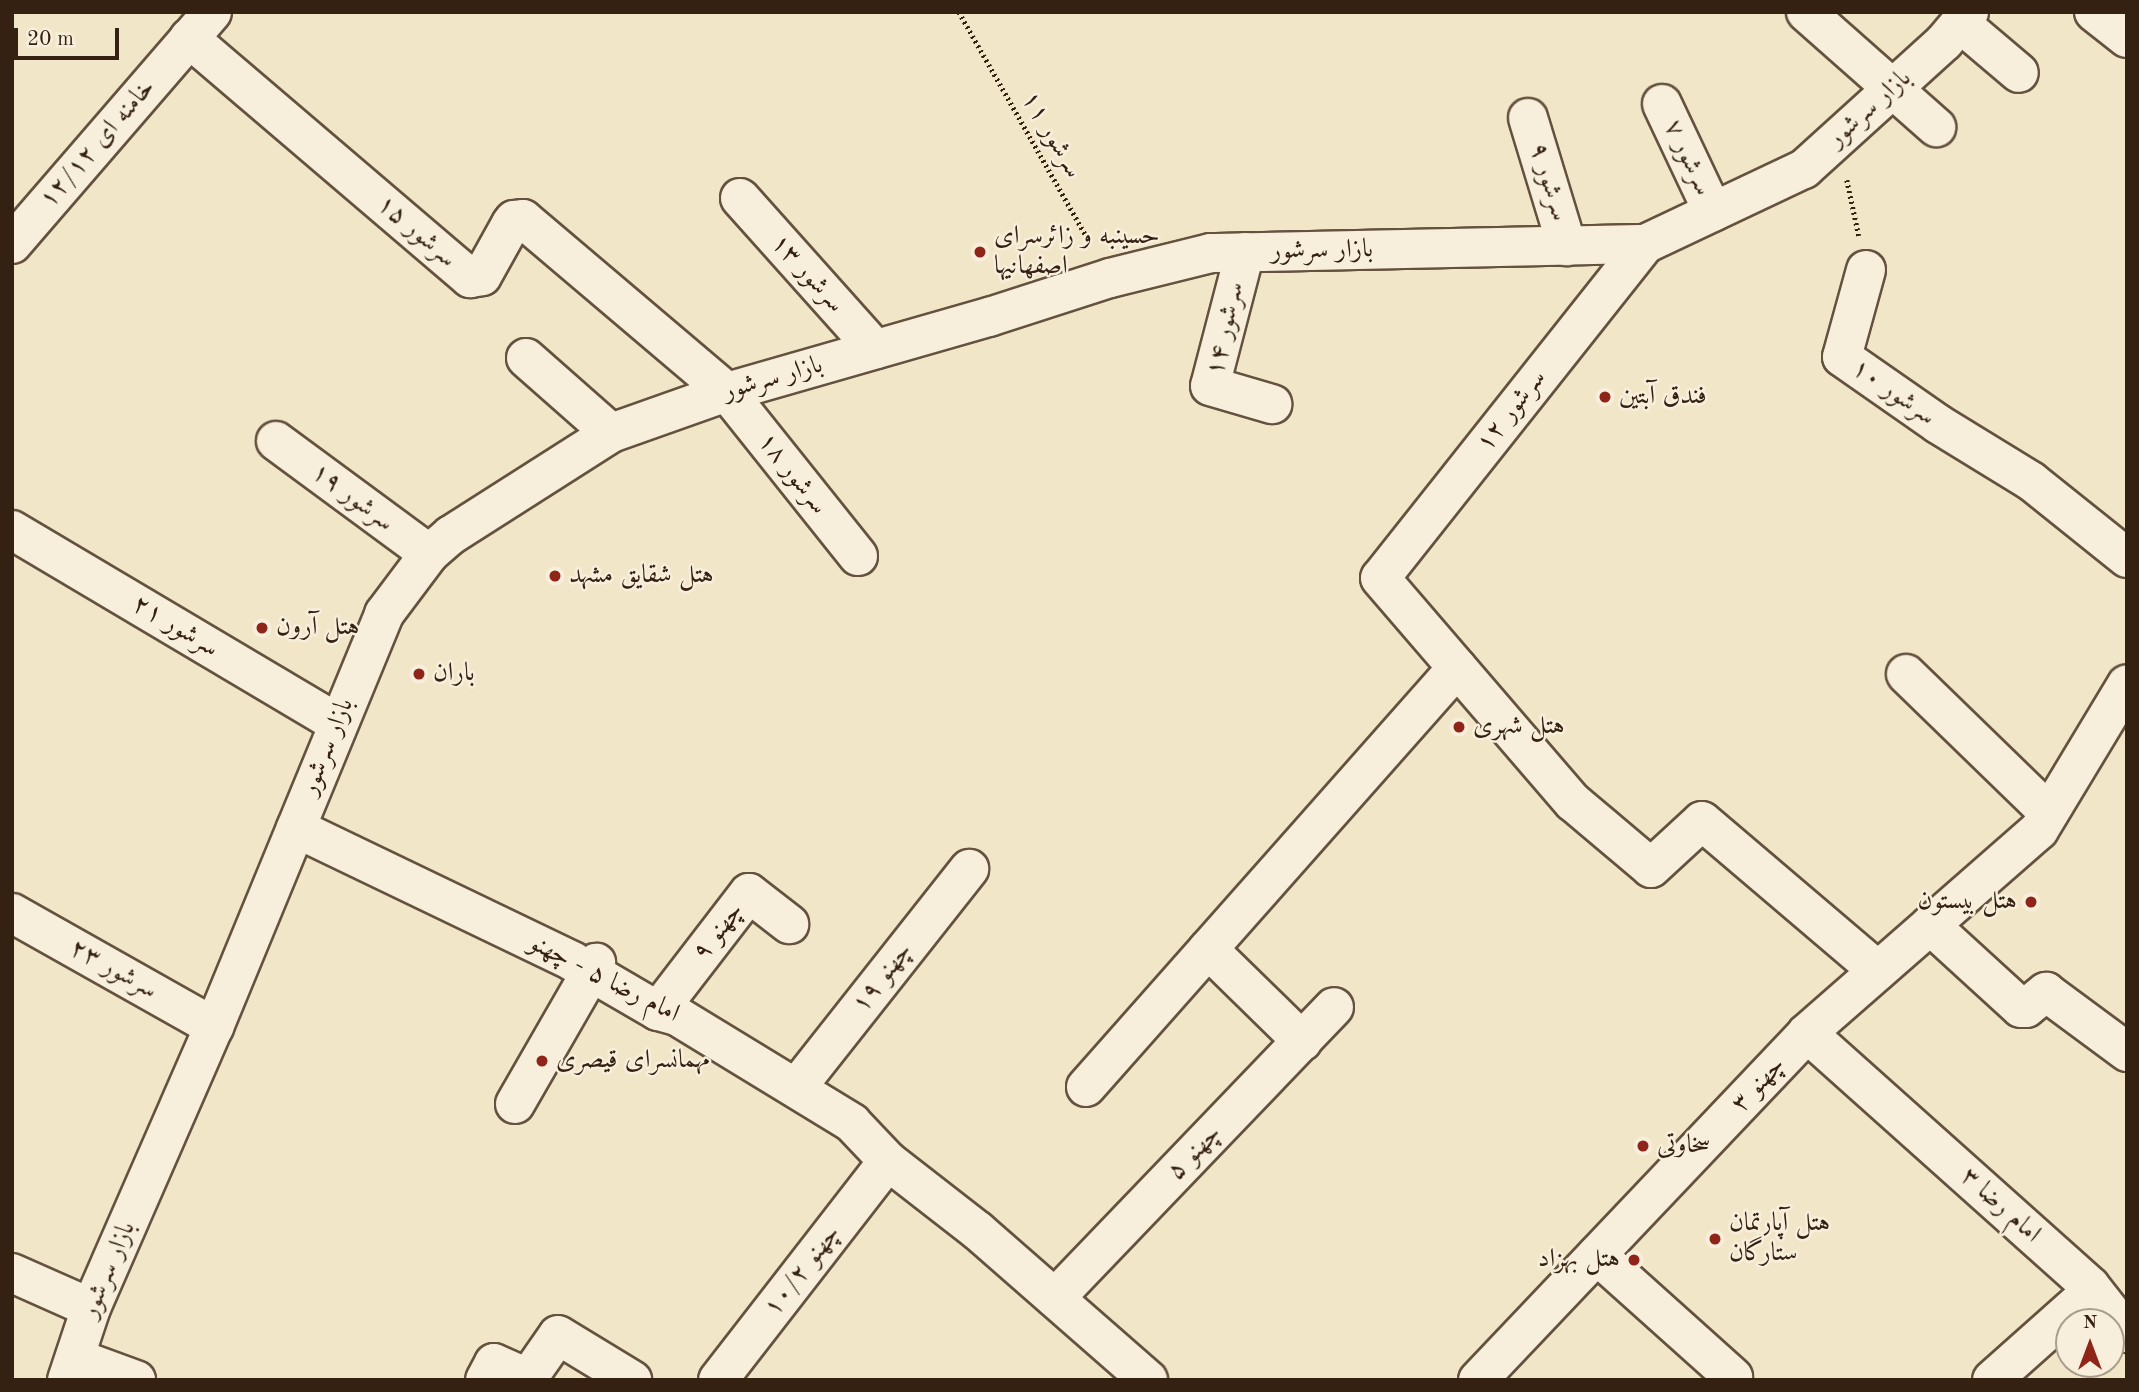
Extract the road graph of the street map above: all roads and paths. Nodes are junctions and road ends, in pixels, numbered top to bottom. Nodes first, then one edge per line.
1 (959, 12) edge
2 (1806, 12) edge
3 (2094, 12) edge
4 (1964, 18) edge
5 (201, 25) edge
6 (2127, 38) edge
7 (2019, 73) dead end
8 (1893, 89) junction
9 (1662, 104) dead end
10 (1528, 118) dead end
11 (1936, 127) dead end
12 (1838, 138) junction
13 (740, 198) dead end
14 (1713, 212) junction
15 (12, 244) edge
16 (1644, 244) junction
17 (1567, 246) junction
18 (1245, 252) junction
19 (1866, 270) joint
20 (1110, 278) junction
21 (875, 349) junction
22 (526, 358) dead end
23 (727, 391) junction
24 (1272, 404) dead end
25 (611, 433) junction
26 (276, 441) dead end
27 (12, 530) edge
28 (429, 554) junction
29 (858, 556) dead end
30 (2127, 558) edge
31 (1457, 668) junction
32 (1906, 674) dead end
33 (2127, 684) edge
34 (337, 723) junction
35 (2049, 813) junction
36 (296, 828) junction
37 (969, 869) dead end
38 (12, 914) edge
39 (789, 924) dead end
40 (1930, 925) junction
41 (1208, 949) junction
42 (594, 967) junction
43 (1878, 971) junction
44 (1334, 1007) dead end
45 (658, 1011) junction
46 (214, 1027) junction
47 (1807, 1033) junction
48 (1302, 1041) junction
49 (2127, 1052) edge
50 (797, 1087) junction
51 (1086, 1087) dead end
52 (515, 1104) dead end
53 (888, 1161) junction
54 (1597, 1255) junction
55 (12, 1273) edge
56 (2092, 1291) junction
57 (1055, 1298) junction
58 (91, 1308) junction
59 (2127, 1333) edge
60 (71, 1369) edge
61 (1492, 1375) edge
62 (1733, 1377) dead end
63 (136, 1380) edge
64 (485, 1380) edge
65 (632, 1380) edge
66 (718, 1380) edge
67 (1148, 1380) edge
68 (1992, 1380) edge

1 - 20 path, سرشور ۱۱
2 - 8 street
3 - 6 street
4 - 7 street
4 - 8 street, بازار سرشور
5 - 15 street, خامنه ای ۱۲/۱۲
5 - 23 street, سرشور ۱۵
8 - 11 street
8 - 12 street, بازار سرشور
9 - 14 street, سرشور ۷
10 - 17 street, سرشور ۹
12 - 14 street, بازار سرشور
12 - 19 path
13 - 21 street, سرشور ۱۳
14 - 16 street, بازار سرشور
16 - 17 street, بازار سرشور
16 - 31 street, سرشور ۱۲
17 - 18 street, بازار سرشور
18 - 20 street, بازار سرشور
18 - 24 street, سرشور ۱۴
19 - 30 street, سرشور ۱۰
20 - 21 street, بازار سرشور
21 - 23 street, بازار سرشور
22 - 25 street
23 - 25 street, بازار سرشور
23 - 29 street, سرشور ۱۸
25 - 28 street, بازار سرشور
26 - 28 street, سرشور ۱۹
27 - 34 street, سرشور ۲۱
28 - 34 street, بازار سرشور
31 - 41 street
31 - 43 street
32 - 35 street
33 - 35 street, چهنو ۳
34 - 36 street, بازار سرشور
35 - 40 street, چهنو ۳
36 - 42 street, امام رضا ۵ - چهنو
36 - 46 street, بازار سرشور
37 - 50 street, چهنو ۱۹
38 - 46 street, سرشور ۲۳
39 - 45 street, چهنو ۹
40 - 43 street, چهنو ۳
40 - 49 street
41 - 48 street
41 - 51 street
42 - 45 street, امام رضا ۵ - چهنو
42 - 52 street
43 - 47 street, چهنو ۳
44 - 48 street, چهنو ۵
45 - 50 street, امام رضا ۵ - چهنو
46 - 58 street, بازار سرشور
47 - 54 street, چهنو ۳
47 - 56 street, امام رضا ۳
48 - 57 street, چهنو ۵
50 - 53 street, امام رضا ۵ - چهنو
53 - 57 street, امام رضا ۵ - چهنو
53 - 66 street, چهنو ۱۰/۲
54 - 61 street, چهنو ۳
54 - 62 street
55 - 58 street
56 - 59 street, امام رضا ۳
56 - 68 street
57 - 67 street, امام رضا ۵ - چهنو
58 - 60 street, بازار سرشور
60 - 63 street
64 - 65 street

